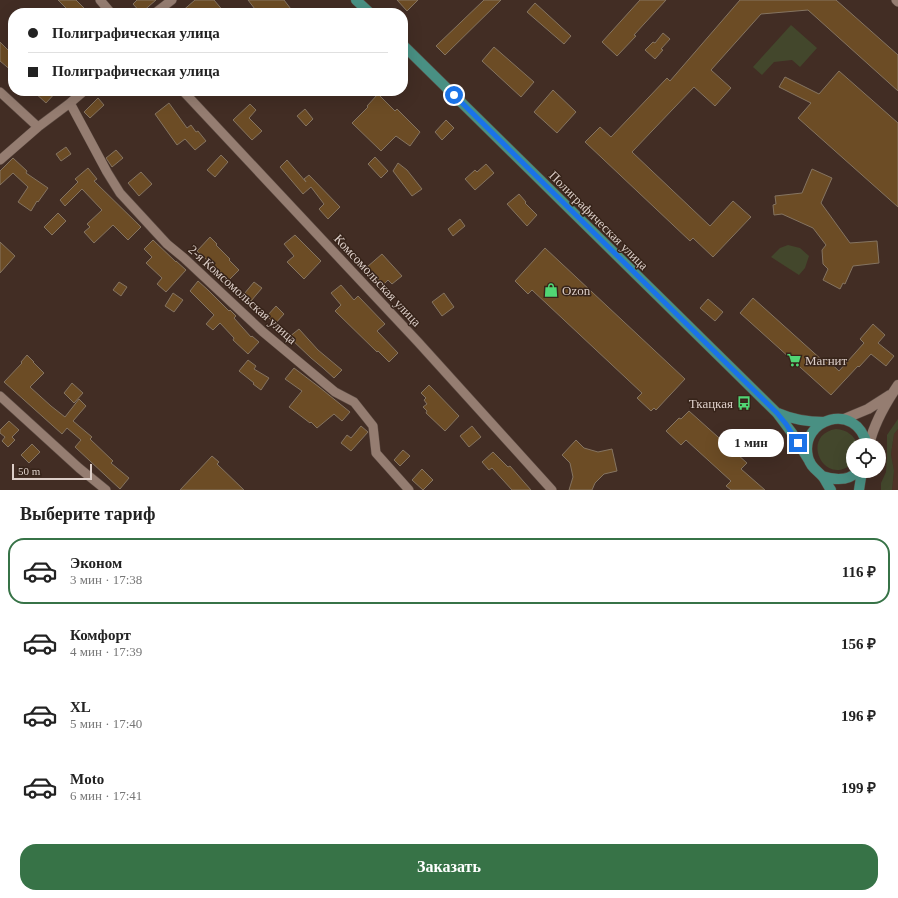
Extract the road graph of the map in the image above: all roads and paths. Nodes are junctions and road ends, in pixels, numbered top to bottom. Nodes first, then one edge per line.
1 (100, 0) edge
2 (172, 0) edge
3 (356, 0) edge
4 (107, 8) edge
5 (162, 8) edge
6 (365, 8) edge
7 (408, 50) edge
8 (0, 92) edge
9 (78, 96) edge
10 (188, 96) edge
11 (70, 103) junction
12 (38, 127) junction
13 (0, 160) edge
14 (895, 390) edge
15 (0, 396) edge
16 (777, 413) junction
17 (844, 419) junction
18 (824, 422) junction
19 (865, 438) edge
20 (870, 438) edge
21 (810, 462) junction
22 (822, 476) junction
23 (847, 478) edge
24 (861, 478) edge
25 (106, 490) edge
26 (408, 490) edge
27 (552, 490) edge
28 (831, 490) edge
29 (859, 490) edge

1 - 4 street
2 - 5 street
3 - 6 main road
7 - 16 main road, Полиграфическая улица
8 - 12 street
9 - 11 street
10 - 27 street, Комсомольская улица
11 - 12 street
11 - 26 street, 2-я Комсомольская улица
12 - 13 street
14 - 17 main road
14 - 20 main road
15 - 25 street
16 - 18 main road, Полиграфическая улица
16 - 21 main road, Полиграфическая улица
17 - 18 main road, Полиграфическая улица
17 - 19 main road
18 - 21 main road
21 - 22 main road, Полиграфическая улица
22 - 23 main road
22 - 28 main road, Полиграфическая улица
24 - 29 main road

